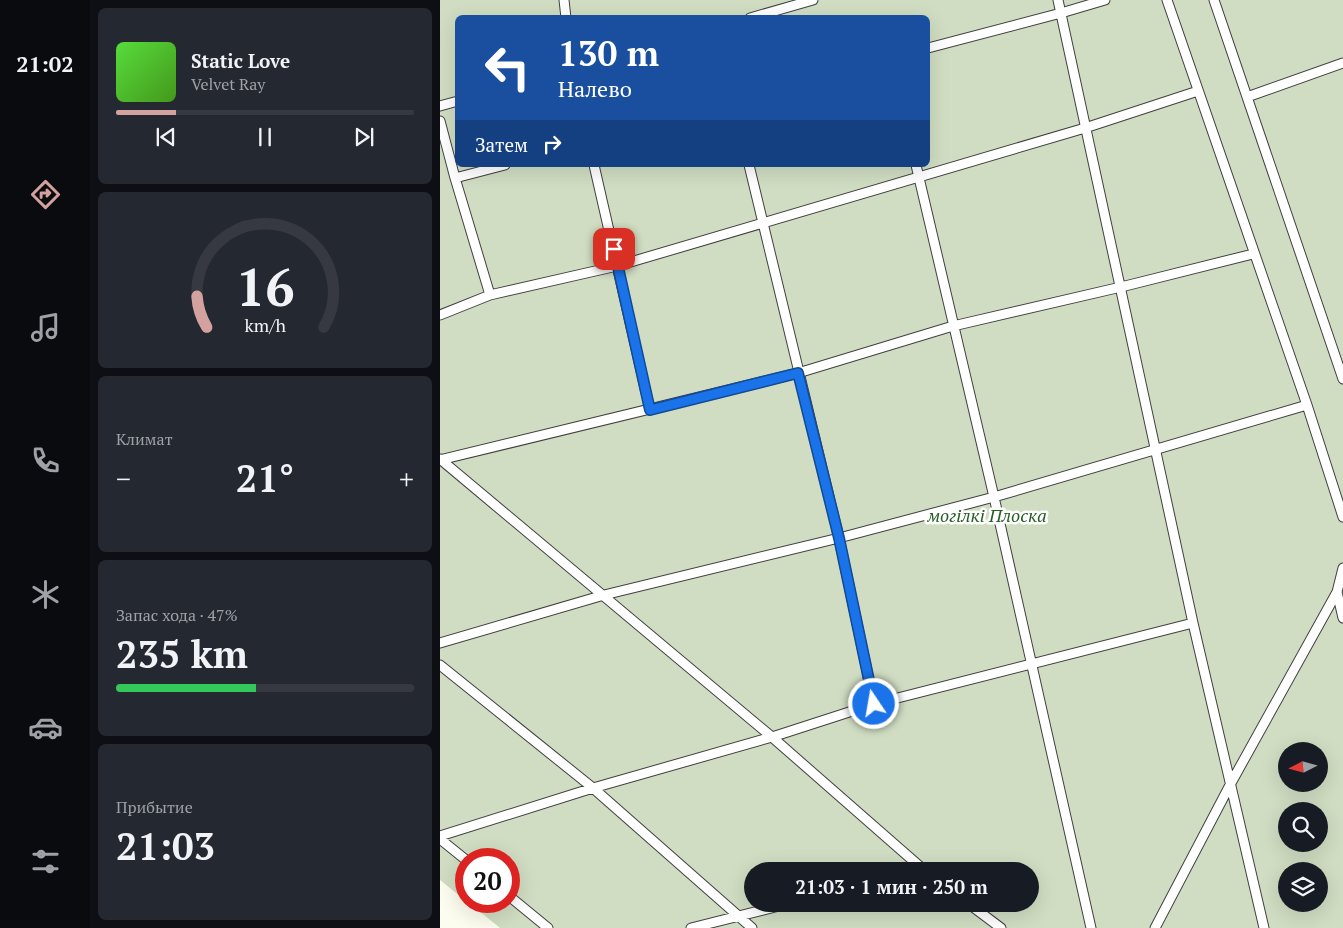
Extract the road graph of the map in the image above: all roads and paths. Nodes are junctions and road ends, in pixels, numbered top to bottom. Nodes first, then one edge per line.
1 (564, 0) edge
2 (813, 0) edge
3 (1058, 0) edge
4 (1105, 0) edge
5 (1167, 0) edge
6 (1214, 0) edge
7 (1061, 14) junction
8 (566, 15) edge
9 (760, 15) edge
10 (930, 47) edge
11 (1343, 63) edge
12 (1198, 91) junction
13 (1247, 97) junction
14 (455, 102) edge
15 (440, 106) edge
16 (440, 121) edge
17 (1085, 128) junction
18 (497, 167) edge
19 (594, 167) edge
20 (749, 167) edge
21 (916, 167) edge
22 (454, 178) junction
23 (919, 178) junction
24 (763, 223) junction
25 (1253, 254) junction
26 (618, 266) junction
27 (1121, 287) junction
28 (490, 295) junction
29 (440, 315) edge
30 (953, 326) junction
31 (798, 373) junction
32 (1343, 379) edge
33 (1306, 405) junction
34 (650, 410) junction
35 (1157, 450) junction
36 (440, 460) edge
37 (994, 497) junction
38 (1343, 516) edge
39 (839, 538) junction
40 (1343, 568) edge
41 (1337, 592) junction
42 (604, 595) junction
43 (1343, 618) edge
44 (1193, 623) junction
45 (440, 643) edge
46 (1031, 664) junction
47 (440, 665) edge
48 (874, 704) junction
49 (772, 737) junction
50 (1231, 783) junction
51 (592, 788) junction
52 (440, 837) edge
53 (455, 850) edge
54 (912, 862) edge
55 (520, 905) edge
56 (754, 912) edge
57 (979, 912) edge
58 (738, 916) junction
59 (548, 928) edge
60 (691, 928) edge
61 (752, 928) edge
62 (1001, 928) edge
63 (1091, 928) edge
64 (1155, 928) edge
65 (1264, 928) edge

1 - 8 lane
2 - 9 lane
3 - 7 lane
4 - 7 lane
5 - 12 lane
6 - 13 lane
7 - 10 lane
7 - 17 lane
11 - 13 lane
12 - 17 lane
12 - 25 lane
13 - 32 lane
14 - 15 lane
16 - 22 lane
17 - 23 lane
17 - 27 lane
18 - 22 lane
19 - 26 lane
20 - 24 lane
21 - 23 lane
22 - 28 lane
23 - 24 lane
23 - 30 lane
24 - 26 lane
24 - 31 lane
25 - 27 lane
25 - 33 lane
26 - 28 lane
26 - 34 lane
27 - 30 lane
27 - 35 lane
28 - 29 lane
30 - 31 lane
30 - 37 lane
31 - 34 lane
31 - 39 lane
33 - 35 lane
33 - 38 lane
34 - 36 lane
35 - 37 lane
35 - 44 lane
36 - 42 lane
37 - 39 lane
37 - 46 lane
39 - 42 lane
39 - 48 lane
40 - 41 lane
41 - 43 lane
41 - 50 lane
42 - 45 lane
42 - 49 lane
44 - 46 lane
44 - 50 lane
46 - 48 lane
46 - 63 lane
47 - 51 lane
48 - 49 lane
49 - 51 lane
49 - 54 lane
50 - 64 lane
50 - 65 lane
51 - 52 lane
51 - 58 lane
52 - 53 lane
55 - 59 lane
56 - 58 lane
57 - 62 lane
58 - 60 lane
58 - 61 lane

